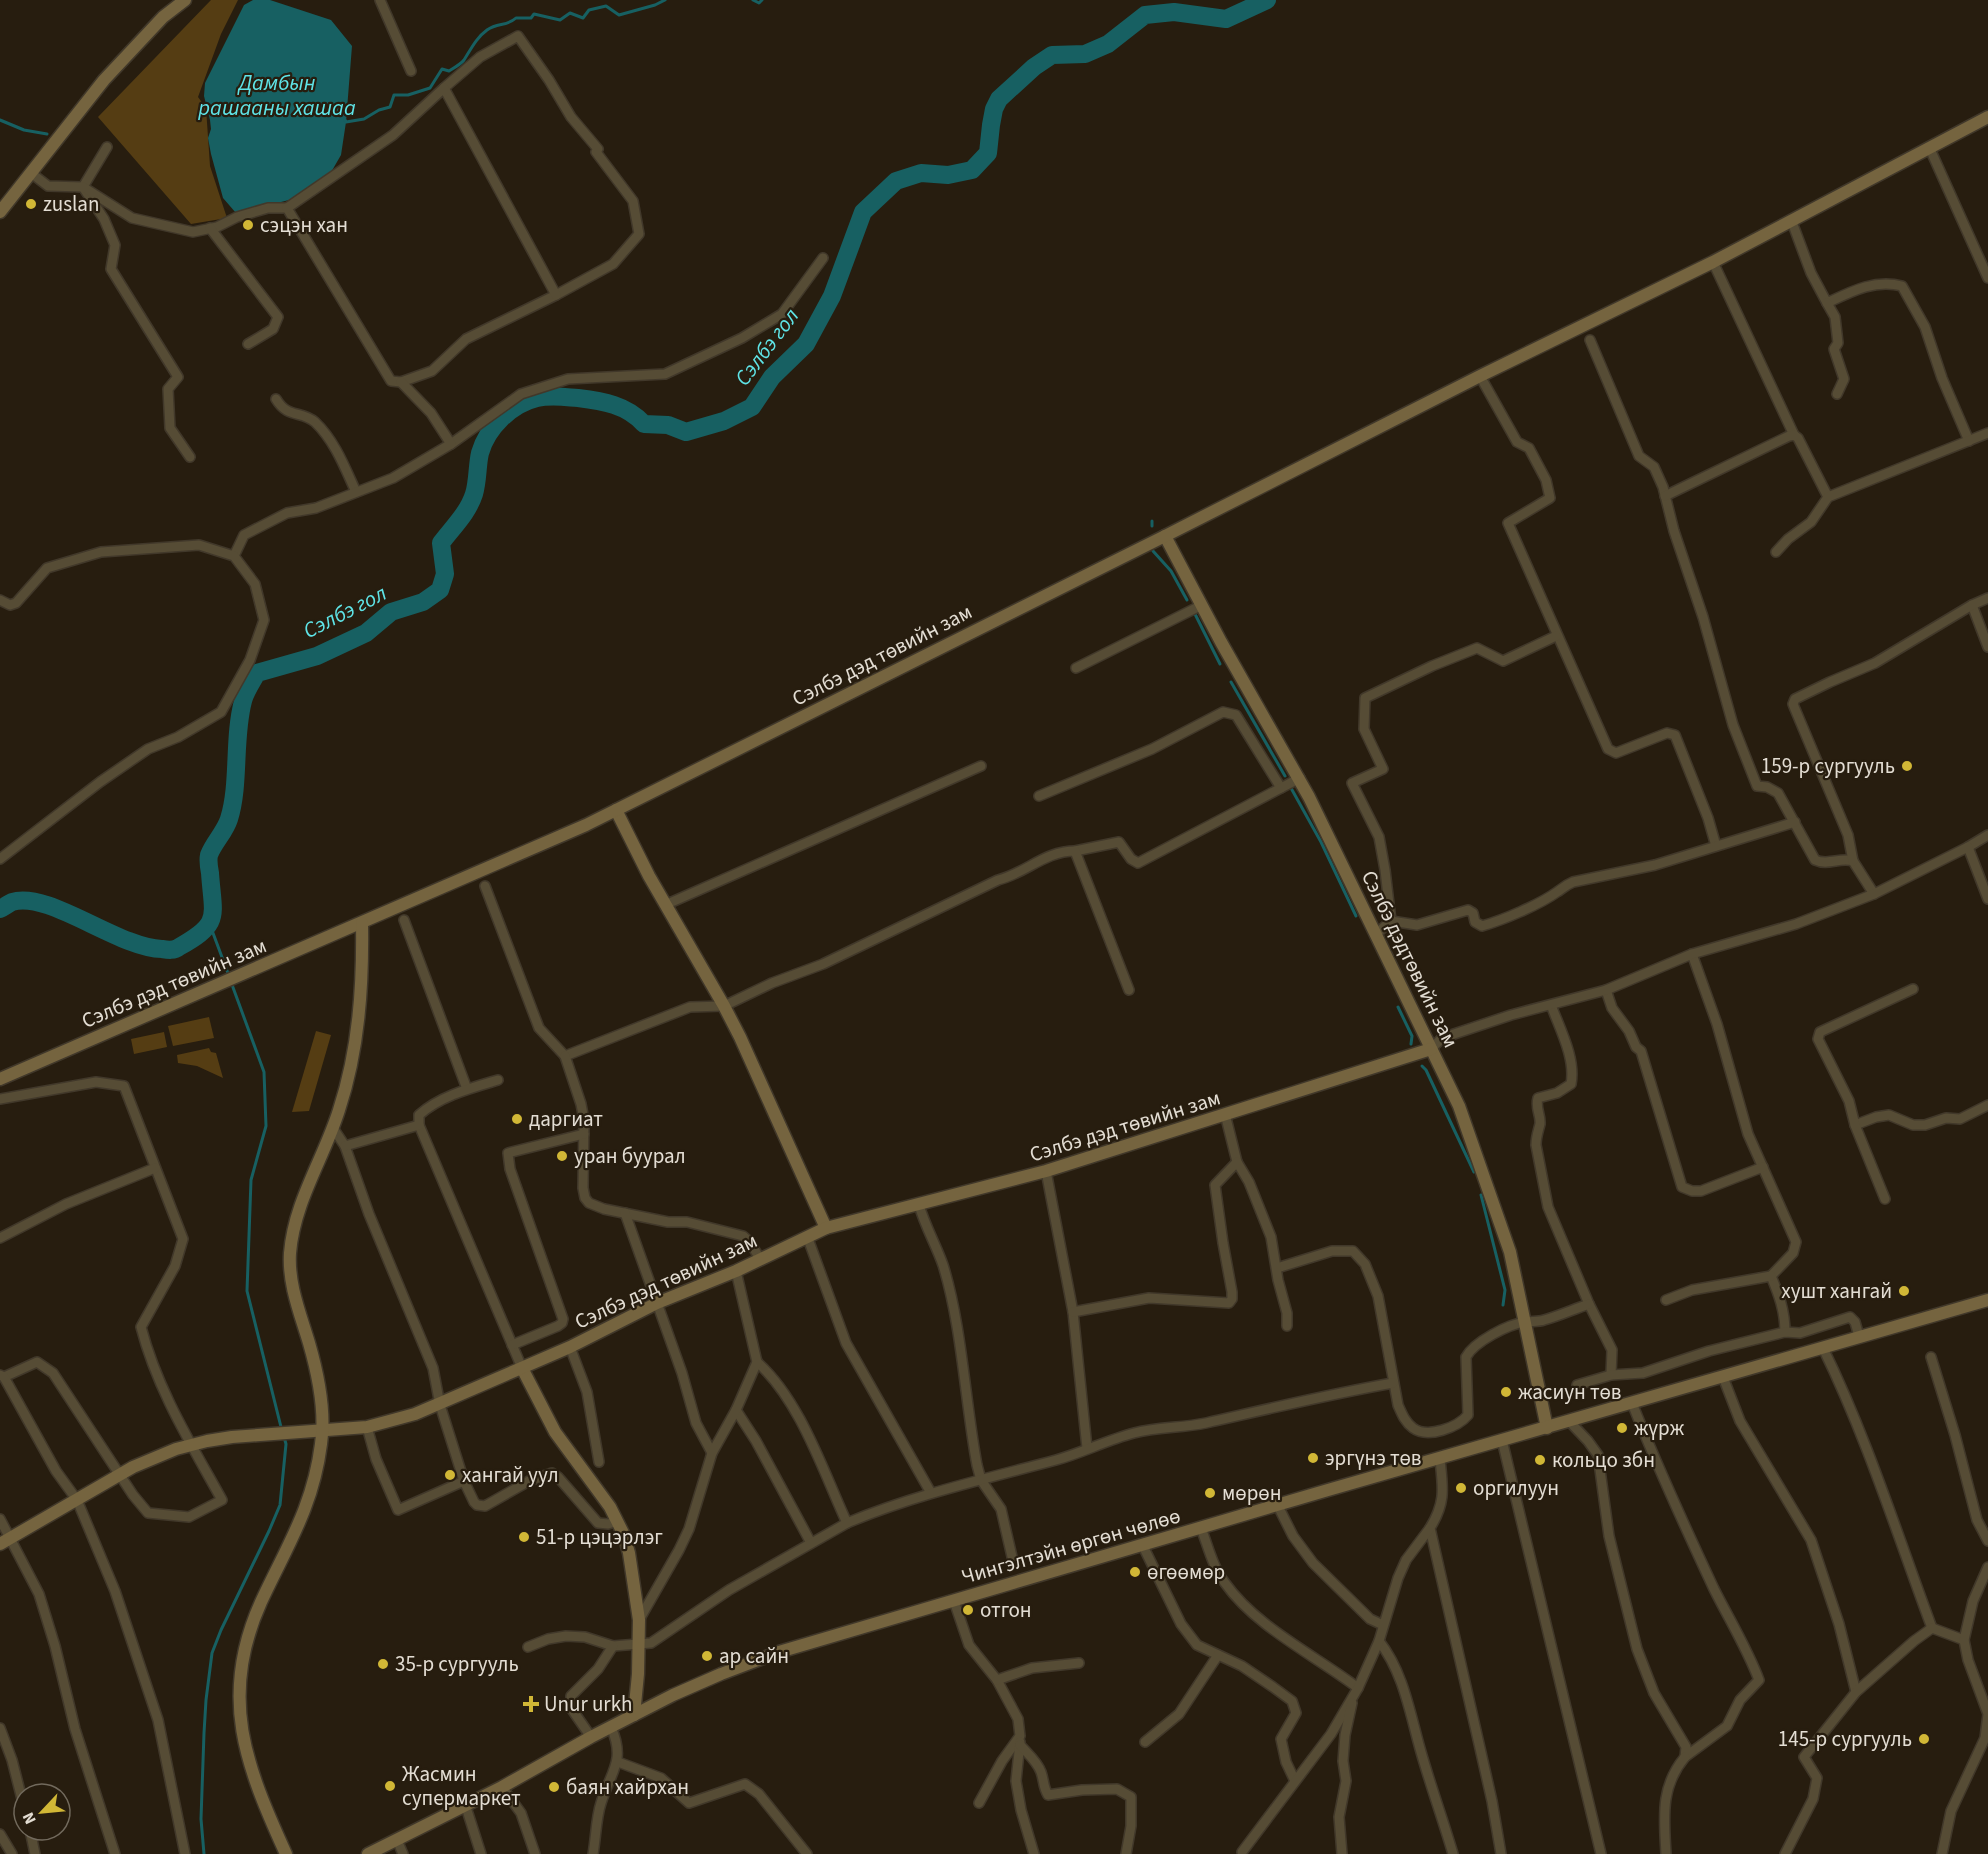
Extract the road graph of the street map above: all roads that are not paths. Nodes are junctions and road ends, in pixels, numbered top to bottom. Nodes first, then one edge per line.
1 (185, 0) edge
2 (380, 0) edge
3 (411, 71) dead end
4 (444, 88) junction
5 (1988, 117) edge
6 (107, 147) dead end
7 (1929, 149) junction
8 (31, 173) junction
9 (83, 187) junction
10 (287, 208) junction
11 (0, 212) edge
12 (1792, 222) junction
13 (210, 228) junction
14 (823, 258) dead end
15 (1713, 262) junction
16 (1988, 278) edge
17 (556, 295) junction
18 (1827, 303) junction
19 (1590, 340) dead end
20 (248, 344) dead end
21 (1480, 376) junction
22 (401, 382) junction
23 (1836, 394) dead end
24 (276, 399) dead end
25 (1988, 433) edge
26 (1794, 435) junction
27 (1969, 441) junction
28 (451, 444) junction
29 (190, 457) dead end
30 (356, 492) junction
31 (1665, 496) junction
32 (1828, 497) junction
33 (1165, 537) junction
34 (1776, 552) dead end
35 (234, 556) junction
36 (1988, 598) edge
37 (0, 600) edge
38 (1202, 605) junction
39 (1972, 605) junction
40 (1556, 636) junction
41 (1988, 647) edge
42 (1076, 668) dead end
43 (981, 766) dead end
44 (1300, 778) junction
45 (1281, 788) junction
46 (1038, 796) dead end
47 (616, 810) junction
48 (1795, 822) junction
49 (1988, 836) edge
50 (1716, 846) junction
51 (1968, 847) junction
52 (1075, 851) junction
53 (0, 859) edge
54 (1853, 861) junction
55 (485, 886) dead end
56 (1874, 894) junction
57 (1988, 899) edge
58 (665, 905) junction
59 (404, 920) dead end
60 (1391, 921) junction
61 (363, 923) junction
62 (1376, 934) junction
63 (1692, 954) junction
64 (1913, 989) dead end
65 (1129, 990) dead end
66 (1606, 990) junction
67 (1551, 1005) junction
68 (724, 1006) junction
69 (1431, 1049) junction
70 (565, 1056) junction
71 (0, 1079) edge
72 (498, 1080) dead end
73 (467, 1089) junction
74 (0, 1099) edge
75 (1988, 1106) edge
76 (1224, 1114) junction
77 (419, 1125) junction
78 (1856, 1125) junction
79 (333, 1128) junction
80 (584, 1134) junction
81 (345, 1146) junction
82 (1236, 1162) junction
83 (1763, 1167) junction
84 (155, 1168) junction
85 (1046, 1172) junction
86 (1885, 1199) dead end
87 (919, 1205) junction
88 (625, 1213) junction
89 (826, 1228) junction
90 (807, 1236) junction
91 (0, 1238) edge
92 (760, 1259) junction
93 (1277, 1268) junction
94 (736, 1271) junction
95 (1770, 1276) junction
96 (1666, 1300) dead end
97 (1988, 1300) edge
98 (657, 1303) junction
99 (1588, 1304) junction
100 (1073, 1312) junction
101 (1524, 1322) junction
102 (1287, 1326) dead end
103 (1785, 1332) junction
104 (1859, 1336) junction
105 (512, 1345) junction
106 (570, 1347) junction
107 (1823, 1348) junction
108 (1931, 1357) dead end
109 (757, 1362) junction
110 (522, 1368) junction
111 (1611, 1375) junction
112 (2, 1376) edge
113 (1723, 1377) junction
114 (1393, 1383) junction
115 (1577, 1385) dead end
116 (1632, 1403) junction
117 (440, 1405) junction
118 (736, 1410) junction
119 (1569, 1421) junction
120 (367, 1427) junction
121 (1546, 1428) junction
122 (322, 1430) junction
123 (1502, 1440) junction
124 (191, 1444) junction
125 (1087, 1448) junction
126 (712, 1453) junction
127 (1440, 1460) junction
128 (599, 1462) dead end
129 (120, 1475) junction
130 (981, 1480) junction
131 (464, 1481) junction
132 (931, 1493) junction
133 (77, 1500) junction
134 (1278, 1506) junction
135 (0, 1519) edge
136 (618, 1521) junction
137 (846, 1523) junction
138 (1202, 1528) junction
139 (1430, 1528) junction
140 (5, 1541) edge
141 (1988, 1541) edge
142 (811, 1543) junction
143 (1143, 1546) junction
144 (1012, 1561) dead end
145 (1988, 1567) edge
146 (954, 1601) junction
147 (639, 1620) junction
148 (1383, 1625) junction
149 (1932, 1628) junction
150 (1964, 1640) junction
151 (1379, 1641) junction
152 (639, 1645) junction
153 (613, 1646) junction
154 (528, 1647) dead end
155 (1218, 1655) junction
156 (1079, 1663) dead end
157 (997, 1680) junction
158 (1356, 1692) junction
159 (1856, 1692) junction
160 (1988, 1714) edge
161 (634, 1715) junction
162 (611, 1727) junction
163 (0, 1728) edge
164 (591, 1737) junction
165 (1020, 1741) junction
166 (1145, 1742) dead end
167 (1685, 1757) junction
168 (618, 1762) junction
169 (1296, 1781) junction
170 (18, 1782) edge
171 (502, 1787) junction
172 (979, 1803) dead end
173 (465, 1804) junction
174 (0, 1834) edge
175 (397, 1840) junction
176 (1242, 1852) dead end
177 (12, 1854) edge
178 (115, 1854) edge
179 (185, 1854) edge
180 (286, 1854) edge
181 (368, 1854) edge
182 (403, 1854) edge
183 (481, 1854) edge
184 (535, 1854) edge
185 (593, 1854) edge
186 (807, 1854) edge
187 (1034, 1854) edge
188 (1126, 1854) edge
189 (1342, 1854) edge
190 (1454, 1854) edge
191 (1501, 1854) edge
192 (1601, 1854) edge
193 (1666, 1854) edge
194 (1785, 1854) edge
195 (1942, 1854) edge

1 - 8 street
2 - 3 street
4 - 10 street
4 - 17 street
4 - 17 street
5 - 7 street, Сэлбэ дэд төвийн зам
6 - 9 street
7 - 12 street, Сэлбэ дэд төвийн зам
7 - 16 street
8 - 9 street
8 - 11 street
9 - 13 street
9 - 29 street
10 - 13 street
10 - 22 street
12 - 15 street, Сэлбэ дэд төвийн зам
12 - 18 street
13 - 20 street
14 - 28 street
15 - 21 street, Сэлбэ дэд төвийн зам
15 - 26 street
17 - 22 street
18 - 23 street
18 - 27 street
19 - 31 street
21 - 33 street, Сэлбэ дэд төвийн зам
21 - 40 street
22 - 28 street
24 - 30 street
25 - 27 street
26 - 31 street
26 - 32 street
27 - 32 street
28 - 30 street
30 - 35 street
31 - 48 street
32 - 34 street
33 - 38 street, Сэлбэ дэдтөвийн зам
33 - 47 street, Сэлбэ дэд төвийн зам
35 - 37 street
35 - 53 street
36 - 39 street
38 - 42 street
38 - 44 street, Сэлбэ дэдтөвийн зам
39 - 41 street
39 - 54 street
40 - 50 street
40 - 60 street
43 - 58 street
44 - 45 street
44 - 62 street, Сэлбэ дэдтөвийн зам
45 - 46 street
45 - 52 street
47 - 58 street
47 - 61 street, Сэлбэ дэд төвийн зам
48 - 50 street
48 - 54 street
49 - 51 street
50 - 60 street
51 - 56 street
51 - 57 street
52 - 65 street
52 - 68 street
54 - 56 street
55 - 70 street
56 - 63 street
58 - 68 street
59 - 73 street
60 - 62 street
61 - 71 street, Сэлбэ дэд төвийн зам
61 - 79 street
62 - 69 street, Сэлбэ дэдтөвийн зам
63 - 66 street
63 - 83 street
64 - 78 street
66 - 67 street
66 - 83 street
67 - 69 street
67 - 99 street
68 - 70 street
68 - 89 street
69 - 76 street, Сэлбэ дэд төвийн зам
69 - 101 street, Сэлбэ дэдтөвийн зам
70 - 80 street
72 - 73 street
73 - 77 street
74 - 84 street
75 - 78 street
76 - 82 street
76 - 85 street, Сэлбэ дэд төвийн зам
77 - 81 street
77 - 105 street
78 - 86 street
79 - 81 street
79 - 122 street
80 - 88 street
80 - 105 street
81 - 117 street
82 - 93 street
82 - 100 street
83 - 95 street
84 - 91 street
84 - 124 street
85 - 87 street, Сэлбэ дэд төвийн зам
85 - 100 street
87 - 89 street, Сэлбэ дэд төвийн зам
87 - 130 street
88 - 92 street
88 - 98 street
89 - 90 street, Сэлбэ дэд төвийн зам
90 - 92 street, Сэлбэ дэд төвийн зам
90 - 132 street
92 - 94 street, Сэлбэ дэд төвийн зам
93 - 102 street
93 - 114 street
94 - 98 street, Сэлбэ дэд төвийн зам
94 - 109 street
95 - 96 street
95 - 103 street
97 - 104 street, Чингэлтэйн өргөн чөлөө
98 - 106 street, Сэлбэ дэд төвийн зам
98 - 126 street
99 - 101 street
99 - 111 street
100 - 125 street
101 - 114 street
101 - 121 street, Сэлбэ дэдтөвийн зам
103 - 104 street
103 - 111 street
104 - 107 street, Чингэлтэйн өргөн чөлөө
105 - 110 street
106 - 110 street, Сэлбэ дэд төвийн зам
106 - 128 street
107 - 113 street, Чингэлтэйн өргөн чөлөө
107 - 149 street
108 - 141 street
109 - 118 street
109 - 137 street
110 - 117 street, Сэлбэ дэд төвийн зам
110 - 136 street
111 - 115 street
112 - 129 street
112 - 133 street
113 - 116 street, Чингэлтэйн өргөн чөлөө
113 - 159 street
114 - 125 street
116 - 119 street, Чингэлтэйн өргөн чөлөө
116 - 167 street
117 - 120 street, Сэлбэ дэд төвийн зам
117 - 131 street
118 - 126 street
118 - 142 street
119 - 121 street, Чингэлтэйн өргөн чөлөө
119 - 167 street
120 - 122 street, Сэлбэ дэд төвийн зам
120 - 131 street
121 - 123 street, Чингэлтэйн өргөн чөлөө
122 - 124 street, Сэлбэ дэд төвийн зам
122 - 180 street
123 - 127 street, Чингэлтэйн өргөн чөлөө
123 - 192 street
124 - 129 street
124 - 129 street
125 - 130 street
126 - 147 street
127 - 134 street, Чингэлтэйн өргөн чөлөө
127 - 139 street
129 - 133 street
130 - 132 street
130 - 144 street
131 - 136 street
132 - 137 street
133 - 140 street
133 - 179 street
134 - 138 street, Чингэлтэйн өргөн чөлөө
134 - 148 street
135 - 140 street
136 - 147 street
137 - 142 street
138 - 143 street, Чингэлтэйн өргөн чөлөө
138 - 158 street
139 - 148 street
139 - 191 street
140 - 178 street
142 - 152 street
143 - 146 street, Чингэлтэйн өргөн чөлөө
143 - 155 street
145 - 150 street
146 - 157 street
146 - 161 street, Чингэлтэйн өргөн чөлөө
147 - 152 street
148 - 151 street
149 - 150 street
149 - 159 street
150 - 160 street
151 - 158 street
151 - 190 street
152 - 153 street
152 - 161 street
153 - 154 street
153 - 164 street
155 - 166 street
155 - 169 street
156 - 157 street
157 - 165 street
158 - 169 street
158 - 189 street
159 - 194 street
160 - 195 street
161 - 162 street, Чингэлтэйн өргөн чөлөө
162 - 164 street, Чингэлтэйн өргөн чөлөө
162 - 168 street
163 - 170 street
164 - 171 street, Чингэлтэйн өргөн чөлөө
165 - 172 street
165 - 187 street
165 - 188 street
167 - 193 street
168 - 185 street
168 - 186 street
169 - 176 street
171 - 173 street, Чингэлтэйн өргөн чөлөө
171 - 184 street
173 - 175 street, Чингэлтэйн өргөн чөлөө
173 - 183 street
174 - 177 street
175 - 181 street, Чингэлтэйн өргөн чөлөө
175 - 182 street

